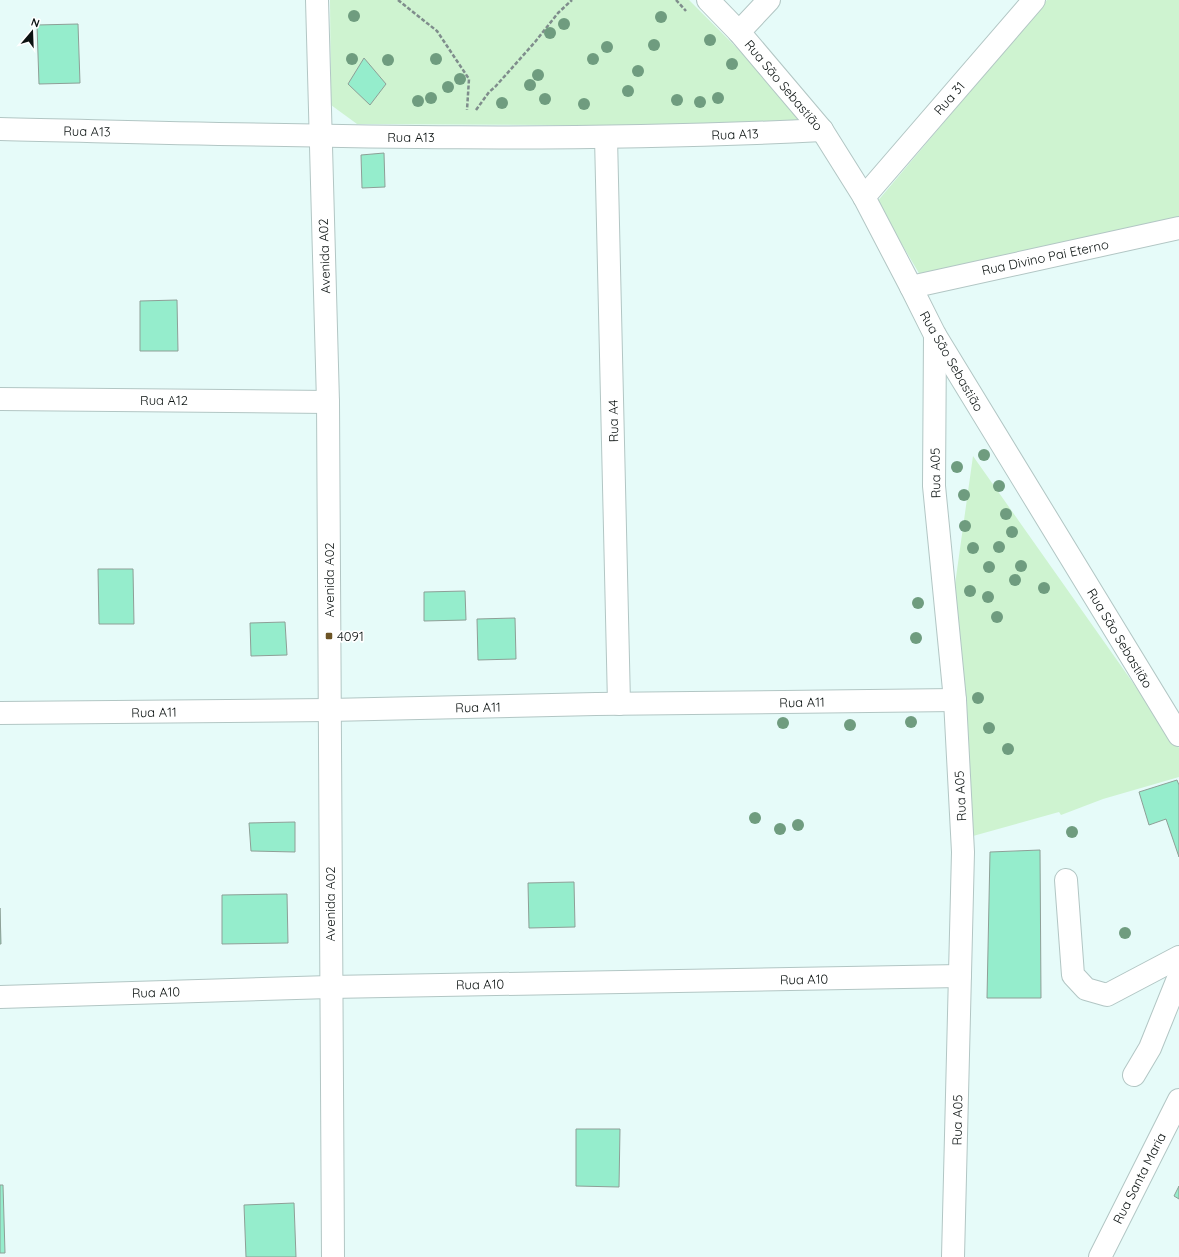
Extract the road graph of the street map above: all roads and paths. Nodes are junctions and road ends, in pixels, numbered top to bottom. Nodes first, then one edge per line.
1 (317, 0) edge
2 (398, 0) edge
3 (572, 0) edge
4 (676, 0) edge
5 (708, 0) edge
6 (768, 0) edge
7 (1034, 0) edge
8 (687, 11) dead end
9 (739, 32) junction
10 (466, 110) dead end
11 (476, 110) dead end
12 (0, 129) edge
13 (822, 130) junction
14 (320, 136) junction
15 (606, 137) junction
16 (864, 197) junction
17 (1179, 228) edge
18 (911, 287) junction
19 (935, 335) junction
20 (0, 399) edge
21 (328, 402) junction
22 (956, 700) junction
23 (619, 704) junction
24 (329, 710) junction
25 (0, 713) edge
26 (1179, 735) edge
27 (1066, 880) dead end
28 (1179, 957) edge
29 (960, 976) junction
30 (1179, 976) edge
31 (330, 987) junction
32 (0, 997) edge
33 (1134, 1075) dead end
34 (1179, 1100) edge
35 (333, 1257) edge
36 (953, 1257) edge
37 (1100, 1257) edge

1 - 14 street, Avenida A02
2 - 10 path
3 - 11 path
4 - 8 path
5 - 9 street, Rua São Sebastião
6 - 9 street
7 - 16 street, Rua 31
9 - 13 street, Rua São Sebastião
12 - 14 street, Rua A13
13 - 15 street, Rua A13
13 - 16 street, Rua São Sebastião
14 - 15 street, Rua A13
14 - 21 street, Avenida A02
15 - 23 street, Rua A4
16 - 18 street, Rua São Sebastião
17 - 18 street, Rua Divino Pai Eterno
18 - 19 street, Rua São Sebastião
19 - 22 street, Rua A05
19 - 26 street, Rua São Sebastião
20 - 21 street, Rua A12
21 - 24 street, Avenida A02
22 - 23 street, Rua A11
22 - 29 street, Rua A05
23 - 24 street, Rua A11
24 - 25 street, Rua A11
24 - 31 street, Avenida A02
27 - 28 street
29 - 31 street, Rua A10
29 - 36 street, Rua A05
30 - 33 street
31 - 32 street, Rua A10
31 - 35 street, Avenida A02
34 - 37 street, Rua Santa Maria

